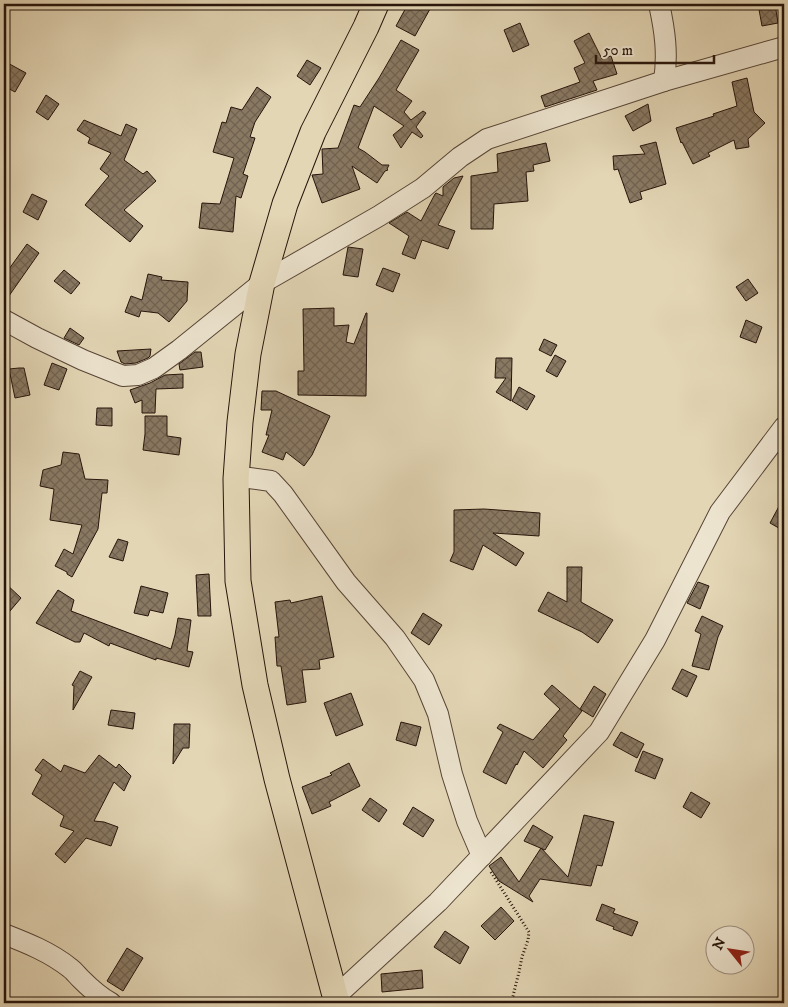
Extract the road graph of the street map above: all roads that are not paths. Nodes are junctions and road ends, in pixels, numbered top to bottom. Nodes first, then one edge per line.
1 (376, 4) edge
2 (660, 4) edge
3 (784, 47) edge
4 (664, 81) junction
5 (262, 283) junction
6 (4, 320) edge
7 (784, 427) edge
8 (236, 479) junction
9 (482, 856) junction
10 (4, 934) edge
11 (336, 1000) edge
12 (111, 1003) edge

1 - 5 main road
2 - 4 street
3 - 4 street
4 - 5 street
5 - 6 street
5 - 8 main road
7 - 9 street
8 - 9 street
8 - 11 main road
9 - 11 street
10 - 12 street

